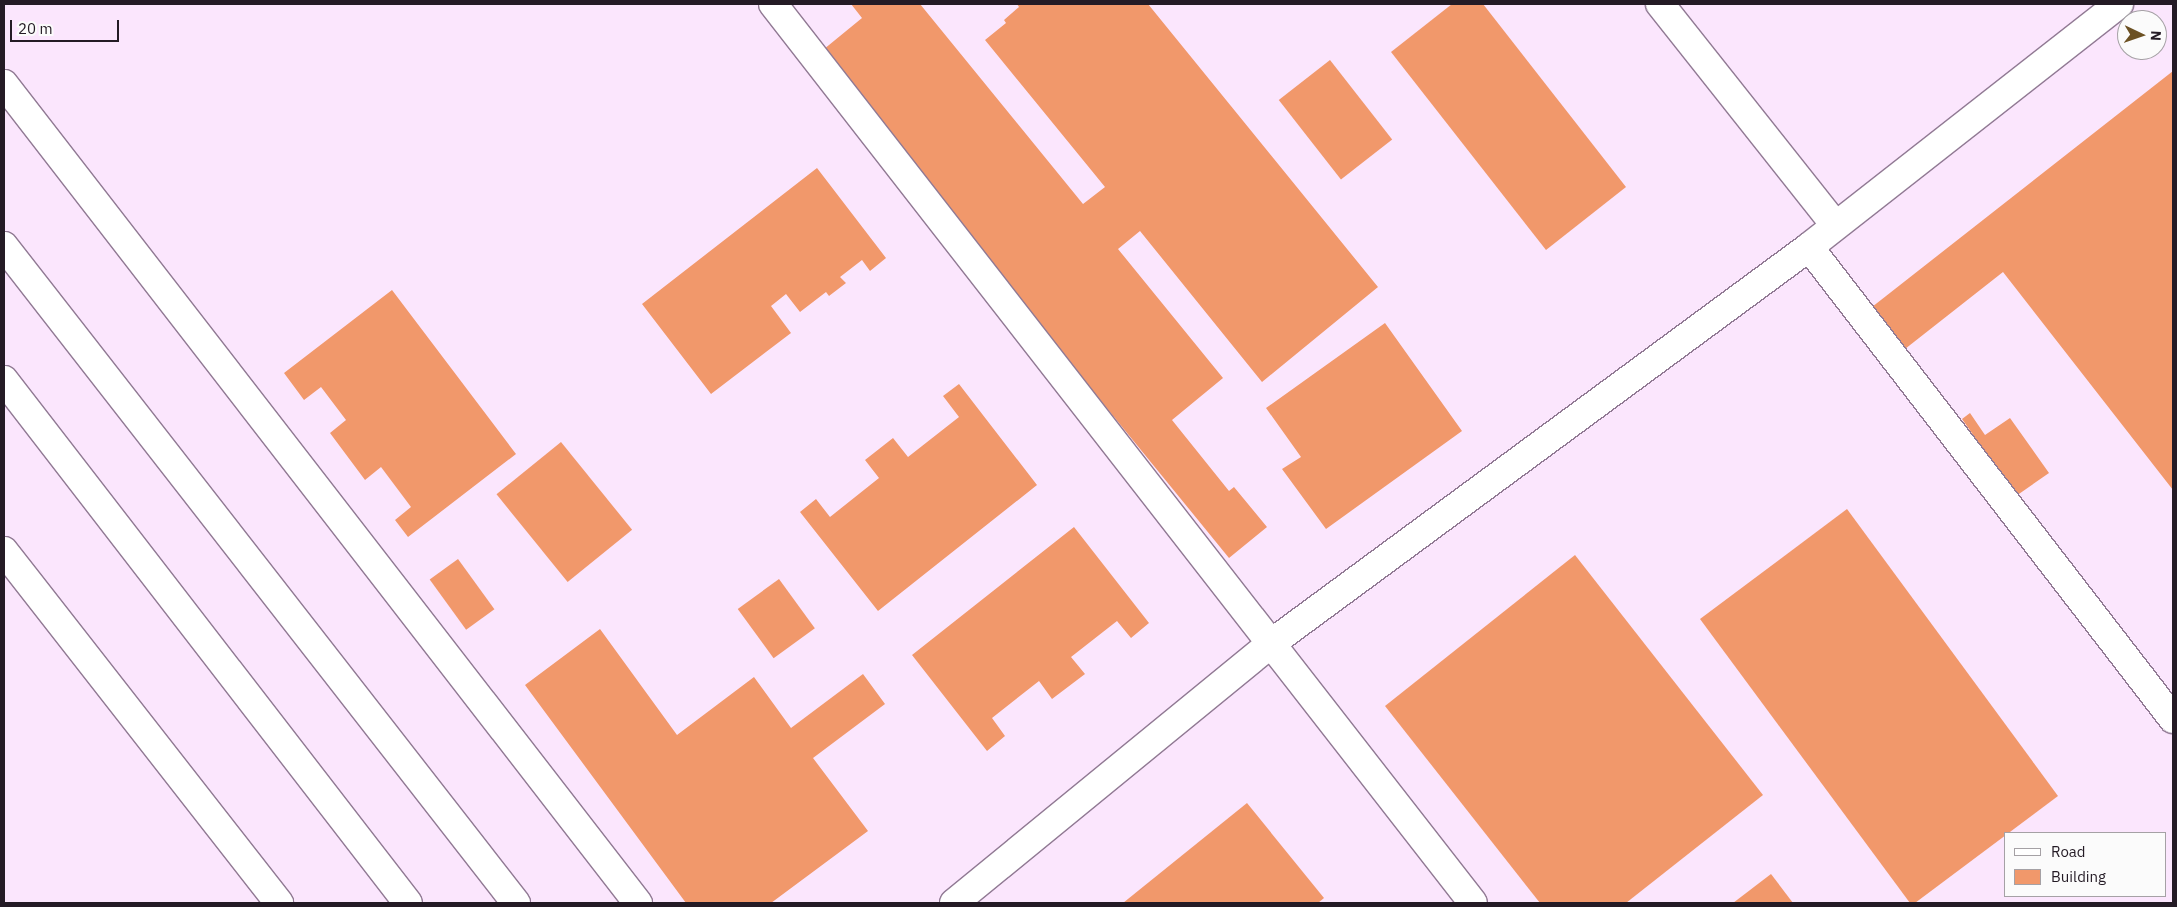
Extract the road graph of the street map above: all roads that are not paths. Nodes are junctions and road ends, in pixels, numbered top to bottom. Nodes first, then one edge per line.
1 (773, 4) edge
2 (1660, 4) edge
3 (2120, 4) edge
4 (4, 84) edge
5 (1835, 225) junction
6 (4, 246) edge
7 (1809, 247) junction
8 (4, 380) edge
9 (4, 551) edge
10 (1273, 642) junction
11 (2173, 719) edge
12 (279, 903) edge
13 (408, 903) edge
14 (516, 903) edge
15 (638, 903) edge
16 (954, 903) edge
17 (1474, 903) edge

1 - 10 street
2 - 5 street
3 - 5 street
4 - 15 street
5 - 7 street
6 - 14 street
7 - 10 street
7 - 11 street
8 - 13 street
9 - 12 street
10 - 16 street
10 - 17 street

